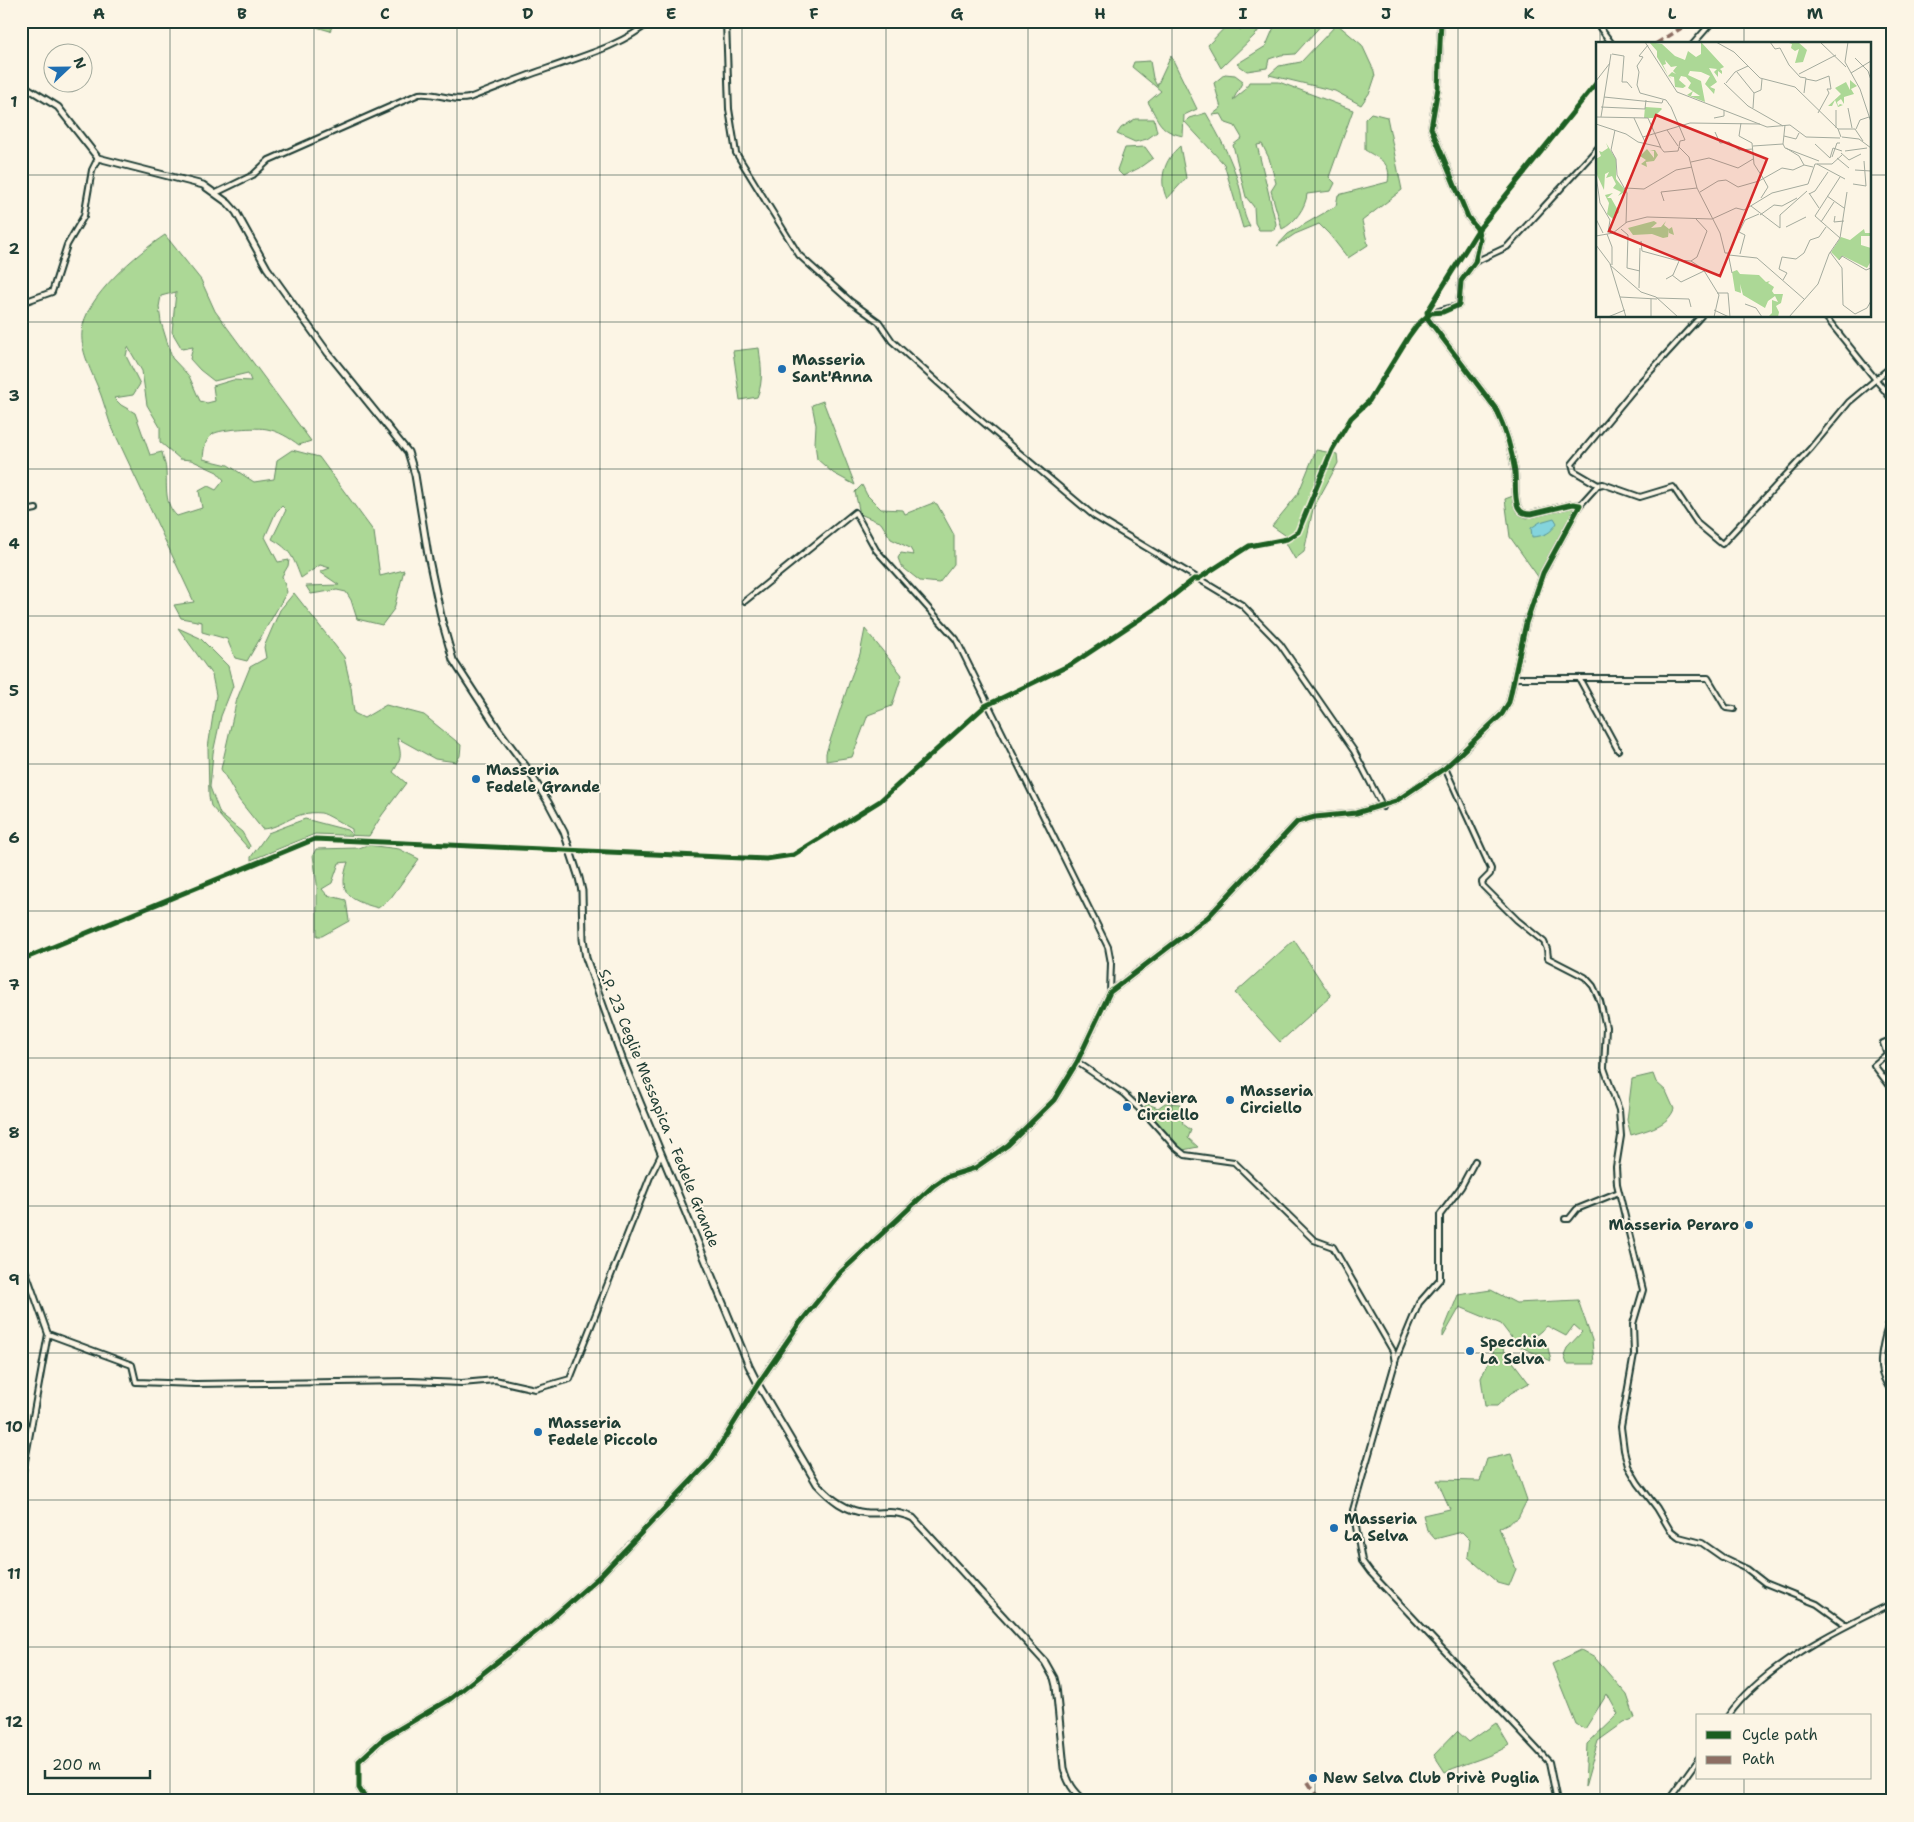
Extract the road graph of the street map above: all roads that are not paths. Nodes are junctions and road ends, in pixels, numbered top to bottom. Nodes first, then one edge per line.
1 (651, 21) edge
2 (726, 21) edge
3 (1595, 21) edge
4 (1713, 21) edge
5 (1442, 22) edge
6 (1611, 42) edge
7 (1695, 42) edge
8 (21, 84) edge
9 (1596, 150) edge
10 (98, 158) junction
11 (216, 193) junction
12 (1475, 262) junction
13 (21, 303) edge
14 (1699, 318) edge
15 (1827, 318) edge
16 (1893, 364) edge
17 (1876, 379) junction
18 (1893, 401) edge
19 (1598, 485) junction
20 (1580, 505) junction
21 (36, 509) dead end
22 (21, 512) edge
23 (745, 601) dead end
24 (1516, 678) junction
25 (1579, 678) junction
26 (1734, 709) dead end
27 (1618, 750) dead end
28 (1445, 768) junction
29 (1382, 806) junction
30 (1110, 992) junction
31 (1893, 1039) edge
32 (1077, 1062) junction
33 (1893, 1090) edge
34 (661, 1154) junction
35 (1475, 1161) dead end
36 (1619, 1192) junction
37 (1565, 1219) dead end
38 (21, 1258) edge
39 (1893, 1315) edge
40 (48, 1334) junction
41 (1394, 1361) junction
42 (758, 1384) junction
43 (1893, 1394) edge
44 (21, 1483) edge
45 (1893, 1603) edge
46 (1846, 1625) junction
47 (1730, 1714) edge
48 (1696, 1762) edge
49 (367, 1801) edge
50 (1085, 1801) edge
51 (1557, 1801) edge
52 (1668, 1801) edge

1 - 11 street
2 - 29 street
3 - 6 street
4 - 7 street
5 - 12 street
8 - 10 street
9 - 12 street
10 - 11 street, S.P. 23 Ceglie Messapica - Fedele Grande
10 - 13 street
11 - 34 street, S.P. 23 Ceglie Messapica - Fedele Grande
12 - 20 street
14 - 19 street
15 - 17 street
16 - 17 street
17 - 18 street
17 - 19 street
19 - 20 street
20 - 24 street
21 - 22 street
23 - 30 street
24 - 25 street
24 - 28 street
25 - 26 street
25 - 27 street
28 - 29 street
28 - 36 street
29 - 30 street
30 - 32 street
31 - 33 street
32 - 41 street
32 - 42 street
34 - 40 street
34 - 42 street, S.P. 23 Ceglie Messapica - Fedele Grande
35 - 41 street
36 - 37 street
36 - 46 street
38 - 40 street
39 - 43 street
40 - 44 street
41 - 51 street
42 - 49 street
42 - 50 street, S.P. 23 Ceglie Messapica - Fedele Grande
45 - 46 street
46 - 47 street
48 - 52 street

